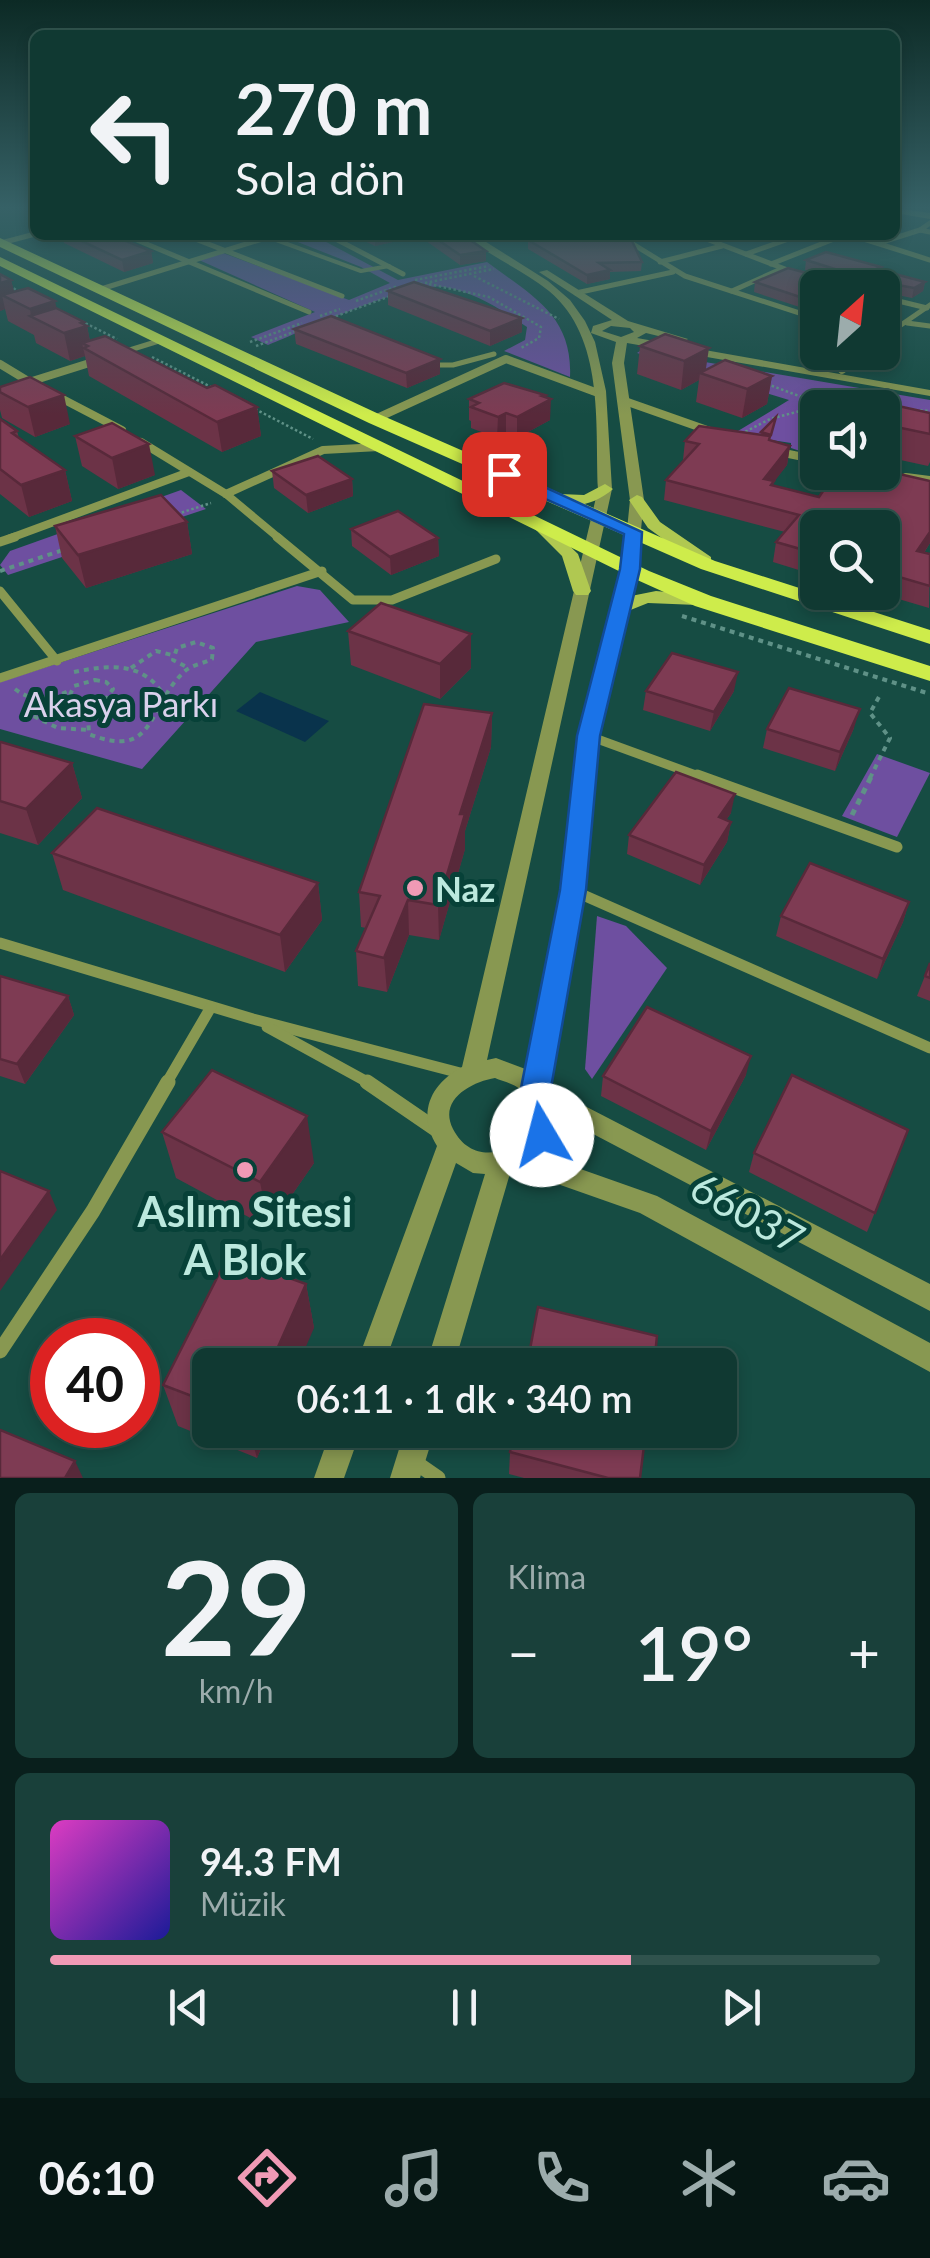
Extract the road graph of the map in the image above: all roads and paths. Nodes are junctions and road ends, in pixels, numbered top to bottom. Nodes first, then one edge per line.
1 (32, 277) edge
2 (74, 277) edge
3 (139, 277) edge
4 (228, 277) edge
5 (293, 277) edge
6 (409, 277) edge
7 (433, 277) edge
8 (454, 277) edge
9 (478, 277) edge
10 (530, 277) edge
11 (551, 277) edge
12 (652, 277) edge
13 (689, 277) edge
14 (763, 277) edge
15 (415, 280) junction
16 (0, 282) edge
17 (423, 283) junction
18 (401, 285) edge
19 (100, 289) junction
20 (732, 291) junction
21 (576, 294) junction
22 (342, 296) joint
23 (72, 297) junction
24 (900, 301) edge
25 (47, 304) joint
26 (523, 304) junction
27 (510, 306) junction
28 (928, 306) edge
29 (309, 312) dead end
30 (800, 313) edge
31 (82, 322) edge
32 (624, 323) junction
33 (907, 323) junction
34 (930, 326) edge
35 (637, 327) junction
36 (900, 327) edge
37 (588, 330) junction
38 (162, 340) junction
39 (625, 340) junction
40 (135, 348) junction
41 (249, 349) dead end
42 (494, 354) joint
43 (505, 358) junction
44 (800, 361) edge
45 (0, 364) edge
46 (429, 364) edge
47 (842, 370) edge
48 (29, 382) junction
49 (759, 382) edge
50 (930, 382) edge
51 (14, 386) edge
52 (218, 390) edge
53 (598, 393) junction
54 (930, 393) edge
55 (800, 397) edge
56 (622, 400) junction
57 (252, 408) edge
58 (800, 411) edge
59 (930, 411) edge
60 (908, 412) edge
61 (375, 419) junction
62 (733, 439) joint
63 (380, 447) junction
64 (333, 449) junction
65 (766, 449) edge
66 (800, 456) edge
67 (189, 472) junction
68 (900, 476) edge
69 (930, 480) edge
70 (605, 489) junction
71 (228, 496) junction
72 (560, 499) junction
73 (637, 500) junction
74 (175, 514) edge
75 (600, 517) junction
76 (532, 522) junction
77 (633, 532) junction
78 (2, 539) edge
79 (69, 548) edge
80 (592, 550) junction
81 (496, 559) dead end
82 (630, 569) junction
83 (0, 571) edge
84 (322, 571) junction
85 (725, 571) junction
86 (0, 591) edge
87 (582, 591) junction
88 (703, 601) junction
89 (618, 610) junction
90 (674, 614) dead end
91 (930, 637) edge
92 (172, 655) junction
93 (57, 661) junction
94 (124, 667) junction
95 (187, 667) junction
96 (74, 672) dead end
97 (930, 674) edge
98 (4, 677) edge
99 (70, 690) junction
100 (930, 694) edge
101 (880, 695) dead end
102 (164, 696) junction
103 (30, 698) junction
104 (104, 702) junction
105 (88, 730) junction
106 (589, 736) junction
107 (845, 828) junction
108 (896, 847) dead end
109 (573, 890) junction
110 (0, 943) edge
111 (212, 1007) junction
112 (253, 1020) junction
113 (930, 1048) edge
114 (469, 1072) junction
115 (538, 1091) junction
116 (446, 1140) junction
117 (509, 1161) junction
118 (930, 1298) edge
119 (376, 1348) edge
120 (446, 1348) edge
121 (0, 1351) edge
122 (930, 1358) edge
123 (340, 1448) edge
124 (412, 1456) edge
125 (329, 1478) edge
126 (438, 1478) edge

1 - 23 main road
2 - 19 main road
3 - 19 street
4 - 29 street
5 - 22 street
6 - 15 path
7 - 15 path
8 - 17 path
9 - 26 path
10 - 37 street
11 - 21 street
12 - 21 street
13 - 20 street
14 - 20 street
15 - 17 path
16 - 25 path
17 - 27 path
17 - 41 path
18 - 22 path
19 - 61 main road
20 - 30 street
21 - 32 street
23 - 25 street
23 - 38 main road
24 - 28 street
26 - 27 path
26 - 37 path
27 - 43 path
28 - 33 street
31 - 40 path
32 - 35 street
32 - 37 street
33 - 34 street
33 - 36 street
35 - 39 street
35 - 44 street
37 - 39 street
37 - 53 street
38 - 40 street
38 - 63 main road
39 - 54 street
39 - 56 street
40 - 48 street
40 - 52 path
42 - 43 street
42 - 46 lane
43 - 53 street
43 - 61 street
45 - 48 street
47 - 50 street
48 - 51 street
48 - 67 street
49 - 55 path
53 - 70 street
56 - 62 street
56 - 73 street
57 - 64 path
58 - 62 path
59 - 60 path
61 - 72 main road
63 - 64 street
63 - 76 main road
64 - 71 street
65 - 66 street
67 - 71 street
67 - 78 street
68 - 69 street
70 - 72 main road
70 - 75 street
71 - 74 path
71 - 84 street
72 - 75 main road
73 - 77 street
73 - 85 main road
75 - 77 main road
75 - 80 street
76 - 80 main road
76 - 87 main road
77 - 82 street
77 - 85 main road
79 - 83 path
80 - 82 main road
80 - 87 street
81 - 84 street
82 - 88 main road
82 - 89 street
84 - 93 street
85 - 91 main road
86 - 93 street
87 - 114 street
88 - 89 main road
88 - 97 main road
89 - 106 street
90 - 100 path
92 - 94 path
92 - 95 path
92 - 95 path
93 - 98 street
94 - 96 path
94 - 102 path
95 - 102 path
98 - 103 path
99 - 103 path
99 - 104 path
99 - 104 path
101 - 107 path
102 - 105 path
103 - 105 path
104 - 105 path
106 - 107 street
106 - 109 street
107 - 108 street
109 - 113 street
109 - 115 street
110 - 111 street
111 - 112 street
111 - 121 street
112 - 114 street
112 - 116 street
114 - 115 street
114 - 116 street
115 - 117 street
115 - 118 street, 66037
116 - 117 street
116 - 119 street
117 - 120 street
117 - 122 street, 66037
123 - 125 street
124 - 126 street

